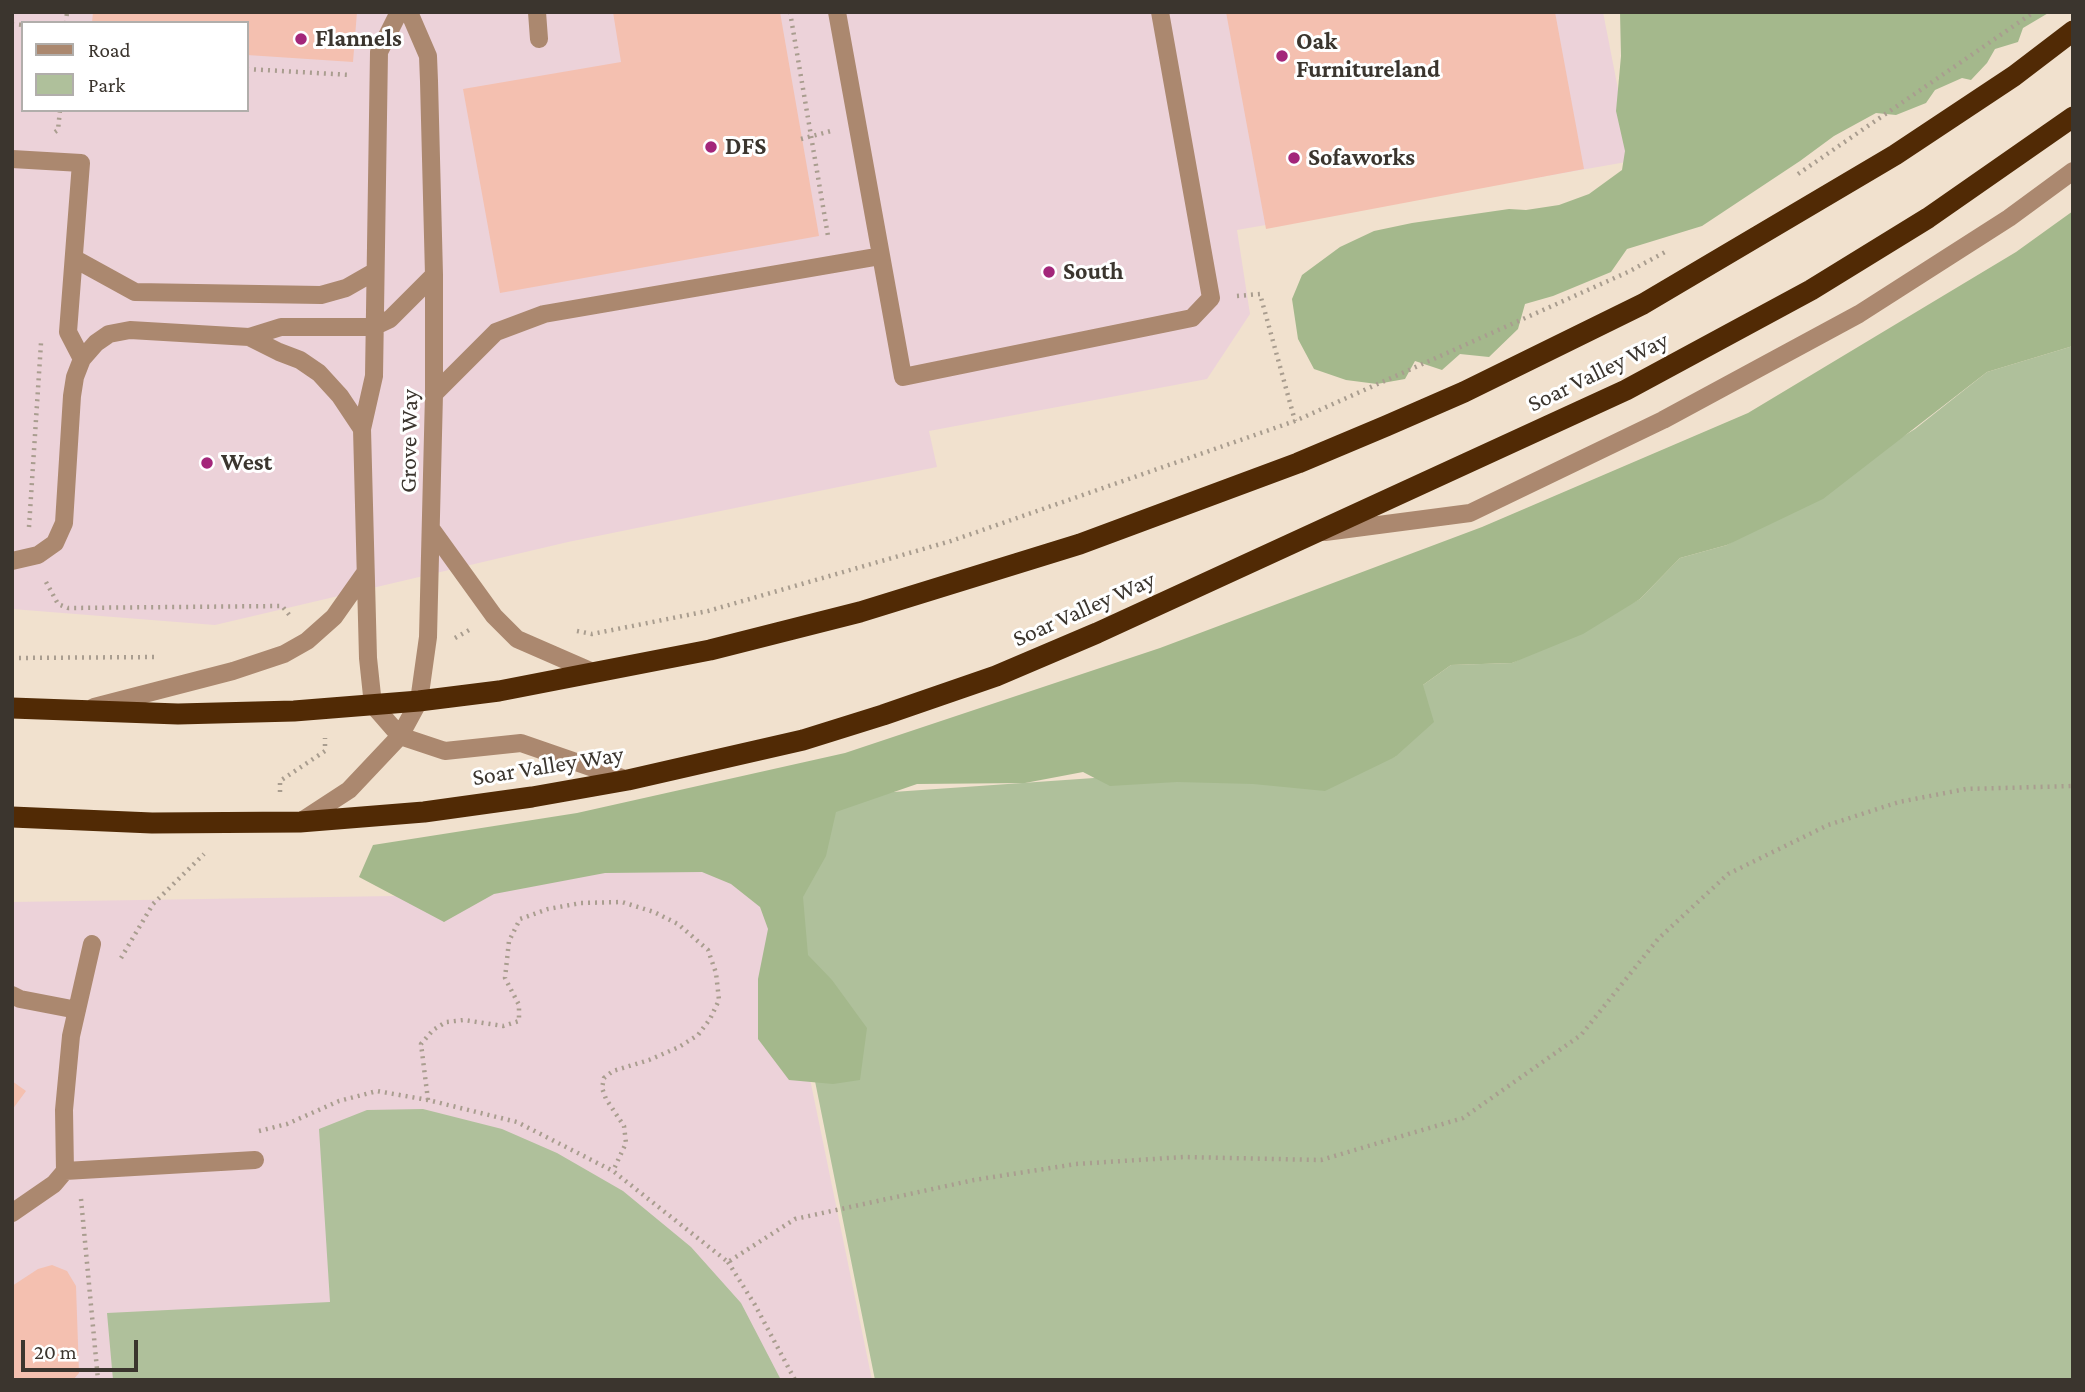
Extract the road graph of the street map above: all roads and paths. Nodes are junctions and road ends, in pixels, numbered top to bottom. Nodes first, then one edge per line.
1 (399, 12) edge
2 (409, 12) edge
3 (537, 12) edge
4 (790, 12) edge
5 (836, 12) edge
6 (1160, 12) edge
7 (2034, 12) edge
8 (2073, 31) edge
9 (539, 39) dead end
10 (248, 69) edge
11 (378, 77) junction
12 (2073, 117) edge
13 (12, 159) edge
14 (2073, 171) edge
15 (1794, 176) dead end
16 (1676, 246) dead end
17 (881, 256) junction
18 (75, 259) junction
19 (833, 263) junction
20 (374, 272) junction
21 (434, 275) junction
22 (1211, 298) junction
23 (373, 327) junction
24 (249, 337) junction
25 (82, 359) junction
26 (434, 394) junction
27 (1295, 421) junction
28 (362, 429) junction
29 (432, 530) junction
30 (1314, 533) junction
31 (12, 561) edge
32 (365, 573) junction
33 (494, 616) junction
34 (565, 629) dead end
35 (428, 637) junction
36 (168, 656) dead end
37 (12, 658) edge
38 (595, 673) junction
39 (419, 701) junction
40 (373, 705) junction
41 (12, 708) edge
42 (84, 709) junction
43 (400, 736) junction
44 (628, 780) junction
45 (2073, 786) edge
46 (12, 817) edge
47 (300, 822) junction
48 (204, 854) dead end
49 (92, 944) dead end
50 (118, 968) dead end
51 (12, 995) edge
52 (77, 1010) junction
53 (428, 1100) junction
54 (253, 1133) dead end
55 (255, 1160) dead end
56 (88, 1170) junction
57 (65, 1171) junction
58 (613, 1171) junction
59 (12, 1213) edge
60 (728, 1262) junction
61 (98, 1380) edge
62 (795, 1380) edge

1 - 11 street, Grove Way
2 - 21 street, Grove Way
3 - 9 street
4 - 19 path
5 - 17 street
6 - 22 street
7 - 15 path
8 - 38 highway, Soar Valley Way
10 - 11 path
11 - 20 street, Grove Way
12 - 30 highway, Soar Valley Way
13 - 18 street
14 - 30 street
16 - 27 path
17 - 19 street
17 - 22 street
18 - 20 street
18 - 25 street
19 - 26 street
20 - 23 street, Grove Way
21 - 23 street
21 - 26 street, Grove Way
22 - 27 path
23 - 24 street
23 - 28 street, Grove Way
24 - 25 street
24 - 28 street
25 - 31 street
26 - 29 street, Grove Way
27 - 34 path
28 - 32 street, Grove Way
29 - 33 street
29 - 35 street, Grove Way
30 - 44 highway, Soar Valley Way
32 - 40 street, Grove Way
32 - 42 street
33 - 35 path
33 - 38 street
35 - 39 street, Grove Way
36 - 37 path
38 - 39 highway, Soar Valley Way
39 - 40 highway, Soar Valley Way
39 - 43 street, Grove Way
40 - 42 highway, Soar Valley Way
40 - 43 street
41 - 42 highway, Soar Valley Way
43 - 44 street
43 - 47 street, Grove Way
44 - 47 highway, Soar Valley Way
45 - 60 path
46 - 47 highway, Soar Valley Way
48 - 50 path
49 - 52 street
51 - 52 street
52 - 57 street
53 - 54 path
53 - 58 path
53 - 58 path
55 - 56 street
56 - 57 street
56 - 61 path
57 - 59 street
58 - 60 path
60 - 62 path

